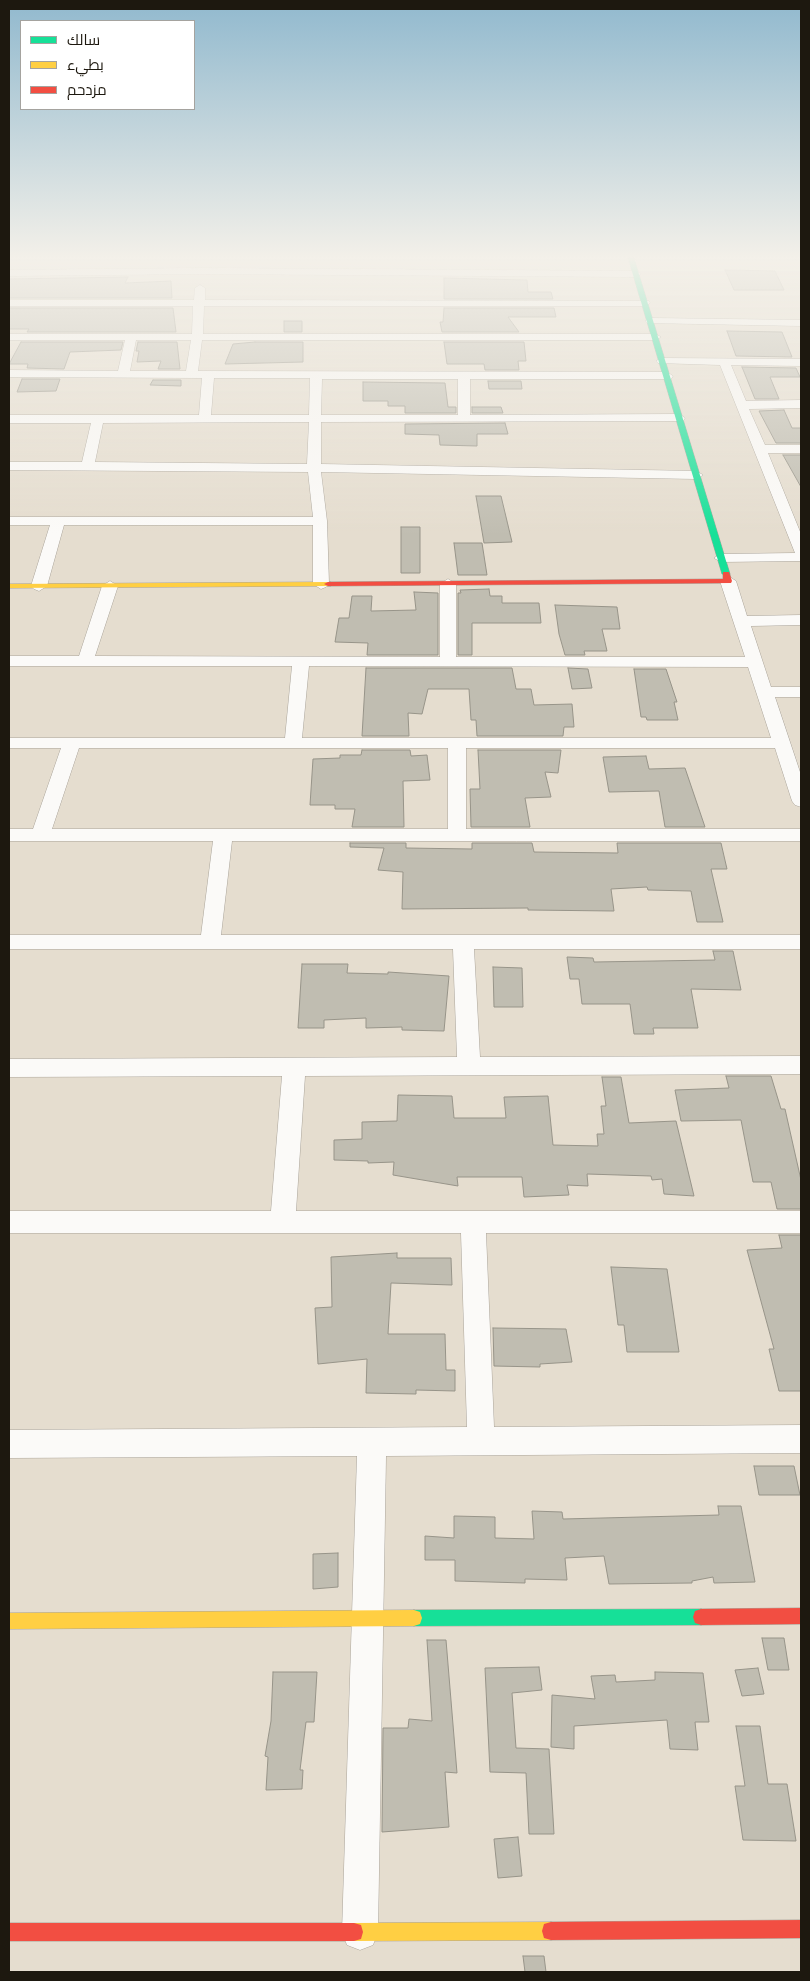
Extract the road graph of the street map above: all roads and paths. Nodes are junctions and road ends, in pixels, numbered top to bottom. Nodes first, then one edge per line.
1 (128, 350) edge
2 (195, 350) edge
3 (659, 350) edge
4 (662, 361) junction
5 (724, 361) junction
6 (801, 362) edge
7 (9, 374) edge
8 (123, 374) junction
9 (191, 375) junction
10 (208, 375) junction
11 (316, 375) junction
12 (464, 375) junction
13 (667, 376) junction
14 (742, 404) junction
15 (801, 404) edge
16 (316, 417) junction
17 (98, 418) junction
18 (205, 418) junction
19 (464, 418) junction
20 (679, 418) junction
21 (9, 419) edge
22 (760, 449) junction
23 (801, 449) edge
24 (9, 466) edge
25 (88, 466) junction
26 (314, 467) junction
27 (696, 475) junction
28 (320, 520) junction
29 (9, 521) edge
30 (58, 521) junction
31 (801, 551) edge
32 (801, 557) edge
33 (721, 558) junction
34 (728, 581) junction
35 (322, 584) junction
36 (448, 584) junction
37 (9, 586) edge
38 (39, 586) junction
39 (110, 586) junction
40 (801, 620) edge
41 (741, 621) junction
42 (9, 661) edge
43 (85, 661) junction
44 (448, 661) junction
45 (301, 662) junction
46 (754, 662) junction
47 (765, 692) junction
48 (801, 692) edge
49 (9, 743) edge
50 (72, 743) junction
51 (293, 743) junction
52 (457, 743) junction
53 (782, 743) junction
54 (796, 772) edge
55 (801, 801) edge
56 (223, 835) junction
57 (457, 835) junction
58 (801, 835) edge
59 (9, 836) edge
60 (40, 836) junction
61 (210, 940) junction
62 (9, 942) edge
63 (463, 942) junction
64 (801, 942) edge
65 (801, 1065) edge
66 (294, 1066) junction
67 (469, 1066) junction
68 (9, 1068) edge
69 (284, 1220) junction
70 (9, 1222) edge
71 (473, 1222) junction
72 (801, 1222) edge
73 (801, 1439) edge
74 (480, 1441) junction
75 (372, 1442) junction
76 (9, 1444) edge
77 (801, 1616) edge
78 (367, 1618) junction
79 (9, 1621) edge
80 (801, 1929) edge
81 (9, 1932) edge
82 (360, 1932) junction

1 - 8 street
2 - 9 street
3 - 4 street
4 - 5 street
4 - 13 street
5 - 6 street
5 - 14 street
7 - 8 street
8 - 9 street
9 - 10 street
10 - 11 street
10 - 18 street
11 - 12 street
11 - 16 street
12 - 13 street
12 - 19 street
13 - 20 street
14 - 15 street
14 - 22 street
16 - 18 street
16 - 19 street
16 - 26 street
17 - 18 street
17 - 21 street
17 - 25 street
19 - 20 street
20 - 27 street
22 - 23 street
22 - 31 street
24 - 25 street
25 - 26 street
26 - 27 street
26 - 28 street
27 - 33 street
28 - 30 street
28 - 35 street
29 - 30 street
30 - 38 street
32 - 33 street
33 - 34 street
34 - 36 street
34 - 41 street
35 - 36 street
35 - 39 street
36 - 44 street
37 - 38 street
38 - 39 street
39 - 43 street
40 - 41 street
41 - 46 street
42 - 43 street
43 - 45 street
44 - 45 street
44 - 46 street
45 - 51 street
46 - 47 street
47 - 48 street
47 - 53 street
49 - 50 street
50 - 51 street
50 - 60 street
51 - 52 street
52 - 53 street
52 - 57 street
53 - 54 street
54 - 55 street
56 - 57 street
56 - 60 street
56 - 61 street
57 - 58 street
59 - 60 street
61 - 62 street
61 - 63 street
63 - 64 street
63 - 67 street
65 - 67 street
66 - 67 street
66 - 68 street
66 - 69 street
69 - 70 street
69 - 71 street
71 - 72 street
71 - 74 street
73 - 74 street
74 - 75 street
75 - 76 street
75 - 78 street
77 - 78 street
78 - 79 street
78 - 82 street
80 - 82 street
81 - 82 street

